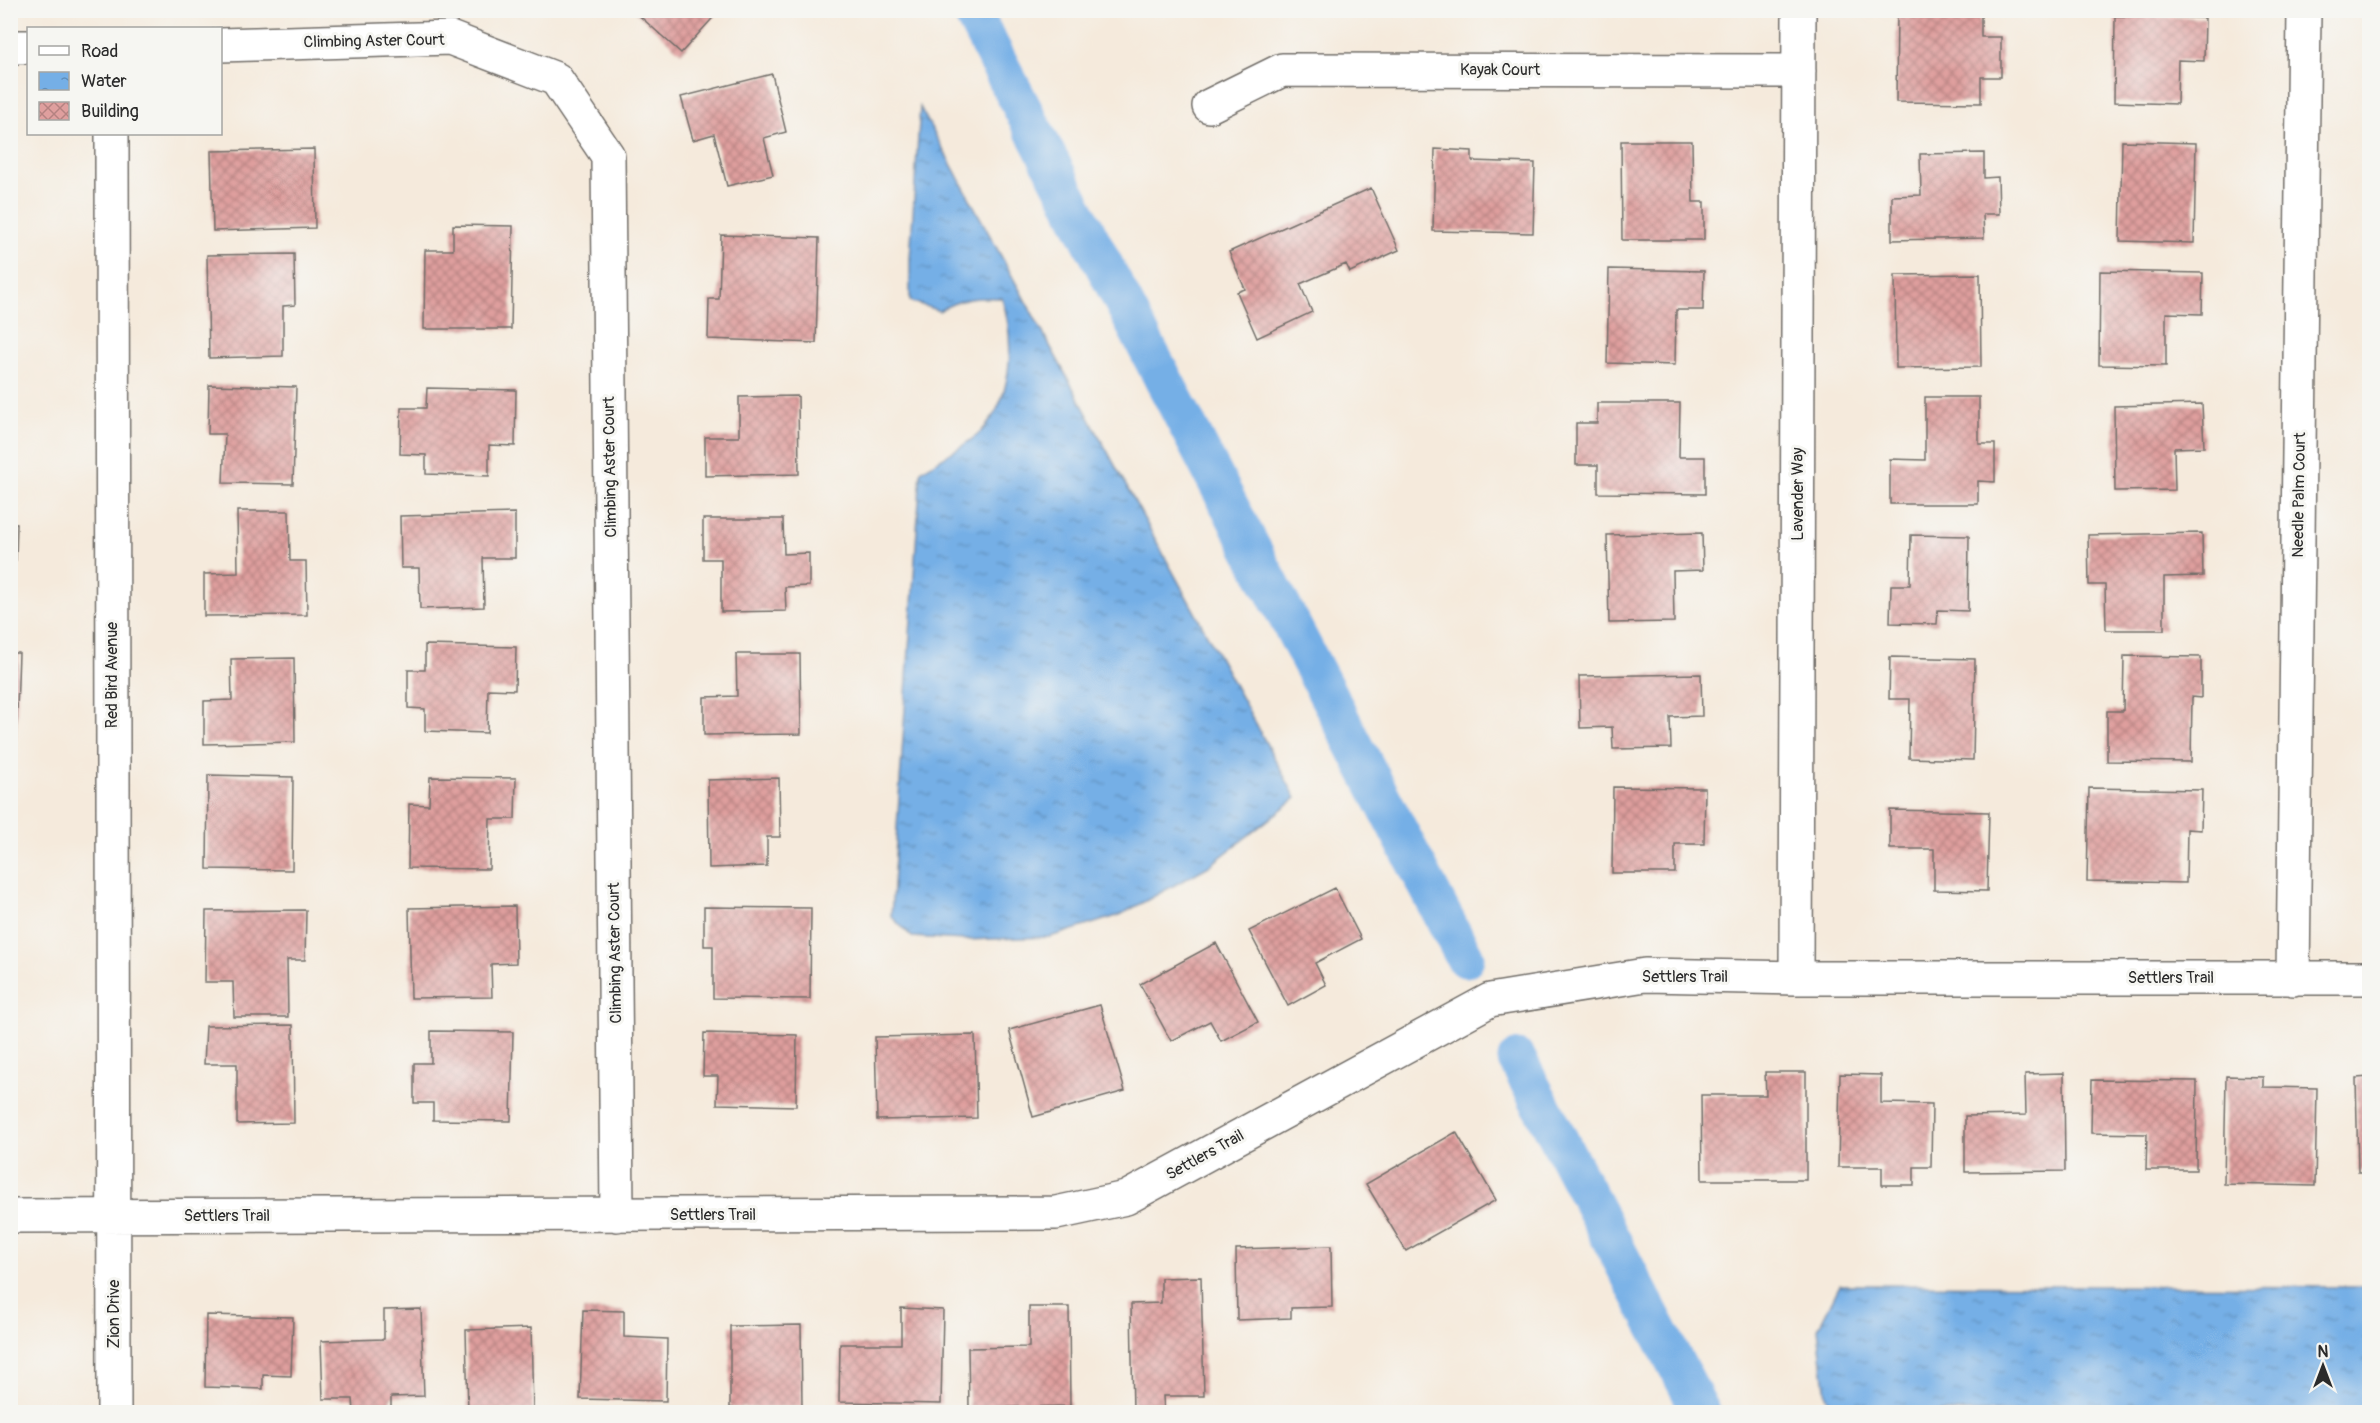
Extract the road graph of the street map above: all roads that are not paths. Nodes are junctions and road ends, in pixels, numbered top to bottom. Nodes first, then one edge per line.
1 (1800, 10) edge
2 (2304, 10) edge
3 (222, 45) edge
4 (10, 47) edge
5 (27, 47) edge
6 (1799, 71) junction
7 (1209, 106) dead end
8 (112, 135) edge
9 (1796, 978) junction
10 (2370, 978) edge
11 (2294, 979) junction
12 (617, 1215) junction
13 (10, 1216) edge
14 (112, 1216) junction
15 (114, 1413) edge

1 - 6 street, Lavender Way
2 - 11 street, Needle Palm Court
3 - 12 street, Climbing Aster Court
4 - 5 street
6 - 7 street, Kayak Court
6 - 9 street, Lavender Way
8 - 14 street, Red Bird Avenue
9 - 11 street, Settlers Trail
9 - 12 street, Settlers Trail
10 - 11 street, Settlers Trail
12 - 14 street, Settlers Trail
13 - 14 street, Settlers Trail
14 - 15 street, Zion Drive

